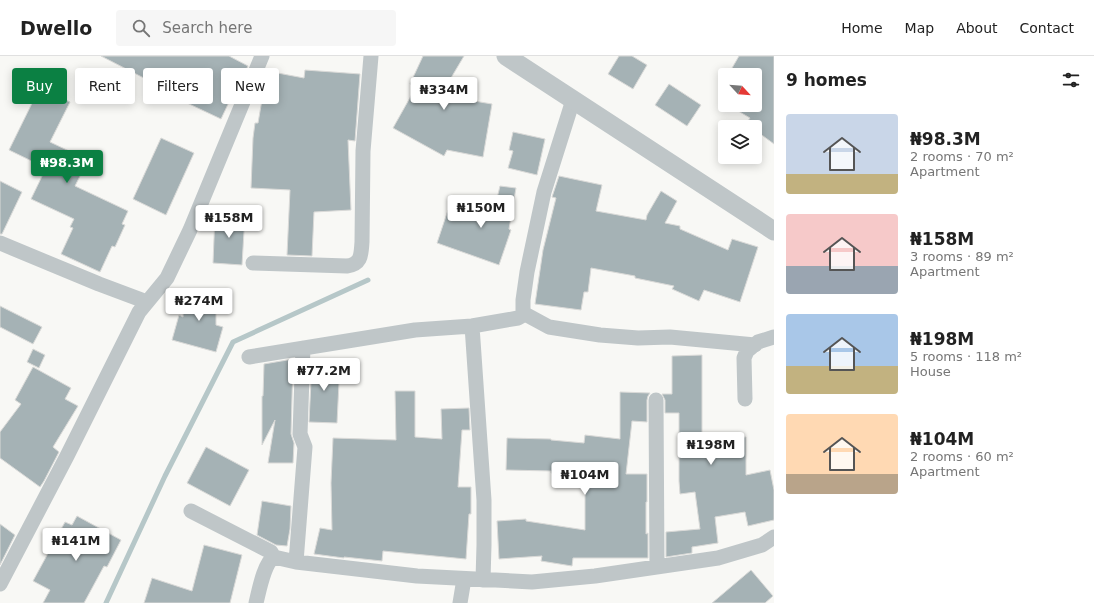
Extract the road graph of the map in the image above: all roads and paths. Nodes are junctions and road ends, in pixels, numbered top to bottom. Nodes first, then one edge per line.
1 (262, 56) edge
2 (371, 56) edge
3 (506, 56) edge
4 (573, 100) junction
5 (774, 231) edge
6 (0, 243) edge
7 (254, 263) dead end
8 (147, 302) junction
9 (525, 314) junction
10 (472, 326) junction
11 (774, 337) edge
12 (755, 345) junction
13 (303, 348) junction
14 (249, 357) dead end
15 (745, 399) dead end
16 (656, 400) dead end
17 (191, 511) dead end
18 (774, 537) edge
19 (274, 557) junction
20 (296, 562) junction
21 (657, 567) junction
22 (464, 579) junction
23 (483, 580) junction
24 (0, 584) edge
25 (256, 603) edge
26 (460, 603) edge

1 - 8 street
2 - 7 street
3 - 4 street
4 - 5 street
4 - 9 street
6 - 8 street
8 - 24 street
9 - 10 street
9 - 12 street
10 - 13 street
10 - 23 street
11 - 12 street
12 - 15 street
13 - 14 street
13 - 20 street
16 - 21 street
17 - 19 street
18 - 21 street
19 - 20 street
19 - 25 street
20 - 22 street
21 - 23 street
22 - 23 street
22 - 26 street

